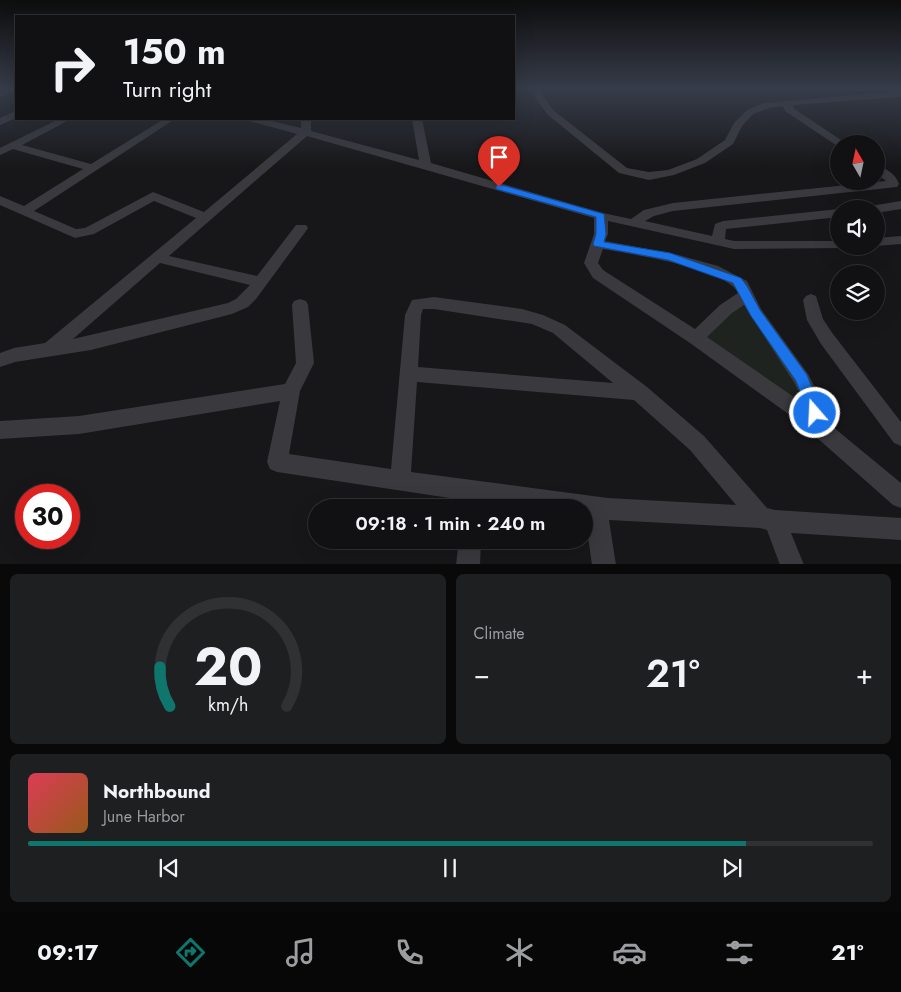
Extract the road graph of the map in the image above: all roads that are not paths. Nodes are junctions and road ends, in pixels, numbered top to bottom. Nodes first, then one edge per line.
1 (15, 114) edge
2 (553, 114) edge
3 (748, 114) edge
4 (796, 114) edge
5 (64, 120) edge
6 (168, 120) edge
7 (260, 120) edge
8 (417, 120) edge
9 (0, 122) edge
10 (306, 126) edge
11 (830, 137) edge
12 (13, 146) junction
13 (0, 152) edge
14 (426, 166) junction
15 (92, 168) junction
16 (885, 174) edge
17 (885, 185) edge
18 (836, 190) edge
19 (0, 200) edge
20 (901, 205) edge
21 (885, 208) edge
22 (25, 211) junction
23 (830, 214) edge
24 (601, 216) junction
25 (205, 217) junction
26 (633, 223) junction
27 (301, 228) dead end
28 (901, 240) edge
29 (885, 241) edge
30 (718, 242) junction
31 (598, 244) junction
32 (830, 245) edge
33 (158, 258) junction
34 (260, 282) junction
35 (746, 296) junction
36 (811, 300) dead end
37 (300, 305) dead end
38 (696, 338) junction
39 (50, 349) junction
40 (0, 360) edge
41 (409, 374) junction
42 (291, 391) junction
43 (640, 393) junction
44 (819, 427) junction
45 (0, 430) edge
46 (901, 437) edge
47 (400, 481) junction
48 (901, 497) edge
49 (474, 499) edge
50 (593, 507) edge
51 (596, 507) junction
52 (767, 519) junction
53 (901, 529) edge
54 (469, 549) edge
55 (468, 564) edge
56 (604, 564) edge
57 (792, 564) edge

1 - 9 street
2 - 3 street
4 - 11 street
5 - 12 street
6 - 15 street
7 - 10 street
8 - 14 street
10 - 14 street
10 - 25 street
12 - 13 street
12 - 15 street
14 - 24 street
15 - 22 street
16 - 17 street
18 - 26 street
19 - 22 street
20 - 21 street
22 - 25 street
23 - 30 street
24 - 26 street
24 - 31 street
25 - 33 street
26 - 30 street
27 - 34 street
28 - 29 street
30 - 32 street
31 - 35 street
31 - 38 street
33 - 34 street
33 - 39 street
34 - 39 street
35 - 38 street
35 - 44 street
36 - 46 street
37 - 42 street
38 - 44 street
39 - 40 street
41 - 43 street
41 - 43 street
41 - 47 street
42 - 45 street
42 - 47 street
43 - 52 street
44 - 48 street
47 - 49 street
50 - 51 street
51 - 52 street
51 - 56 street
52 - 53 street
52 - 57 street
54 - 55 street

